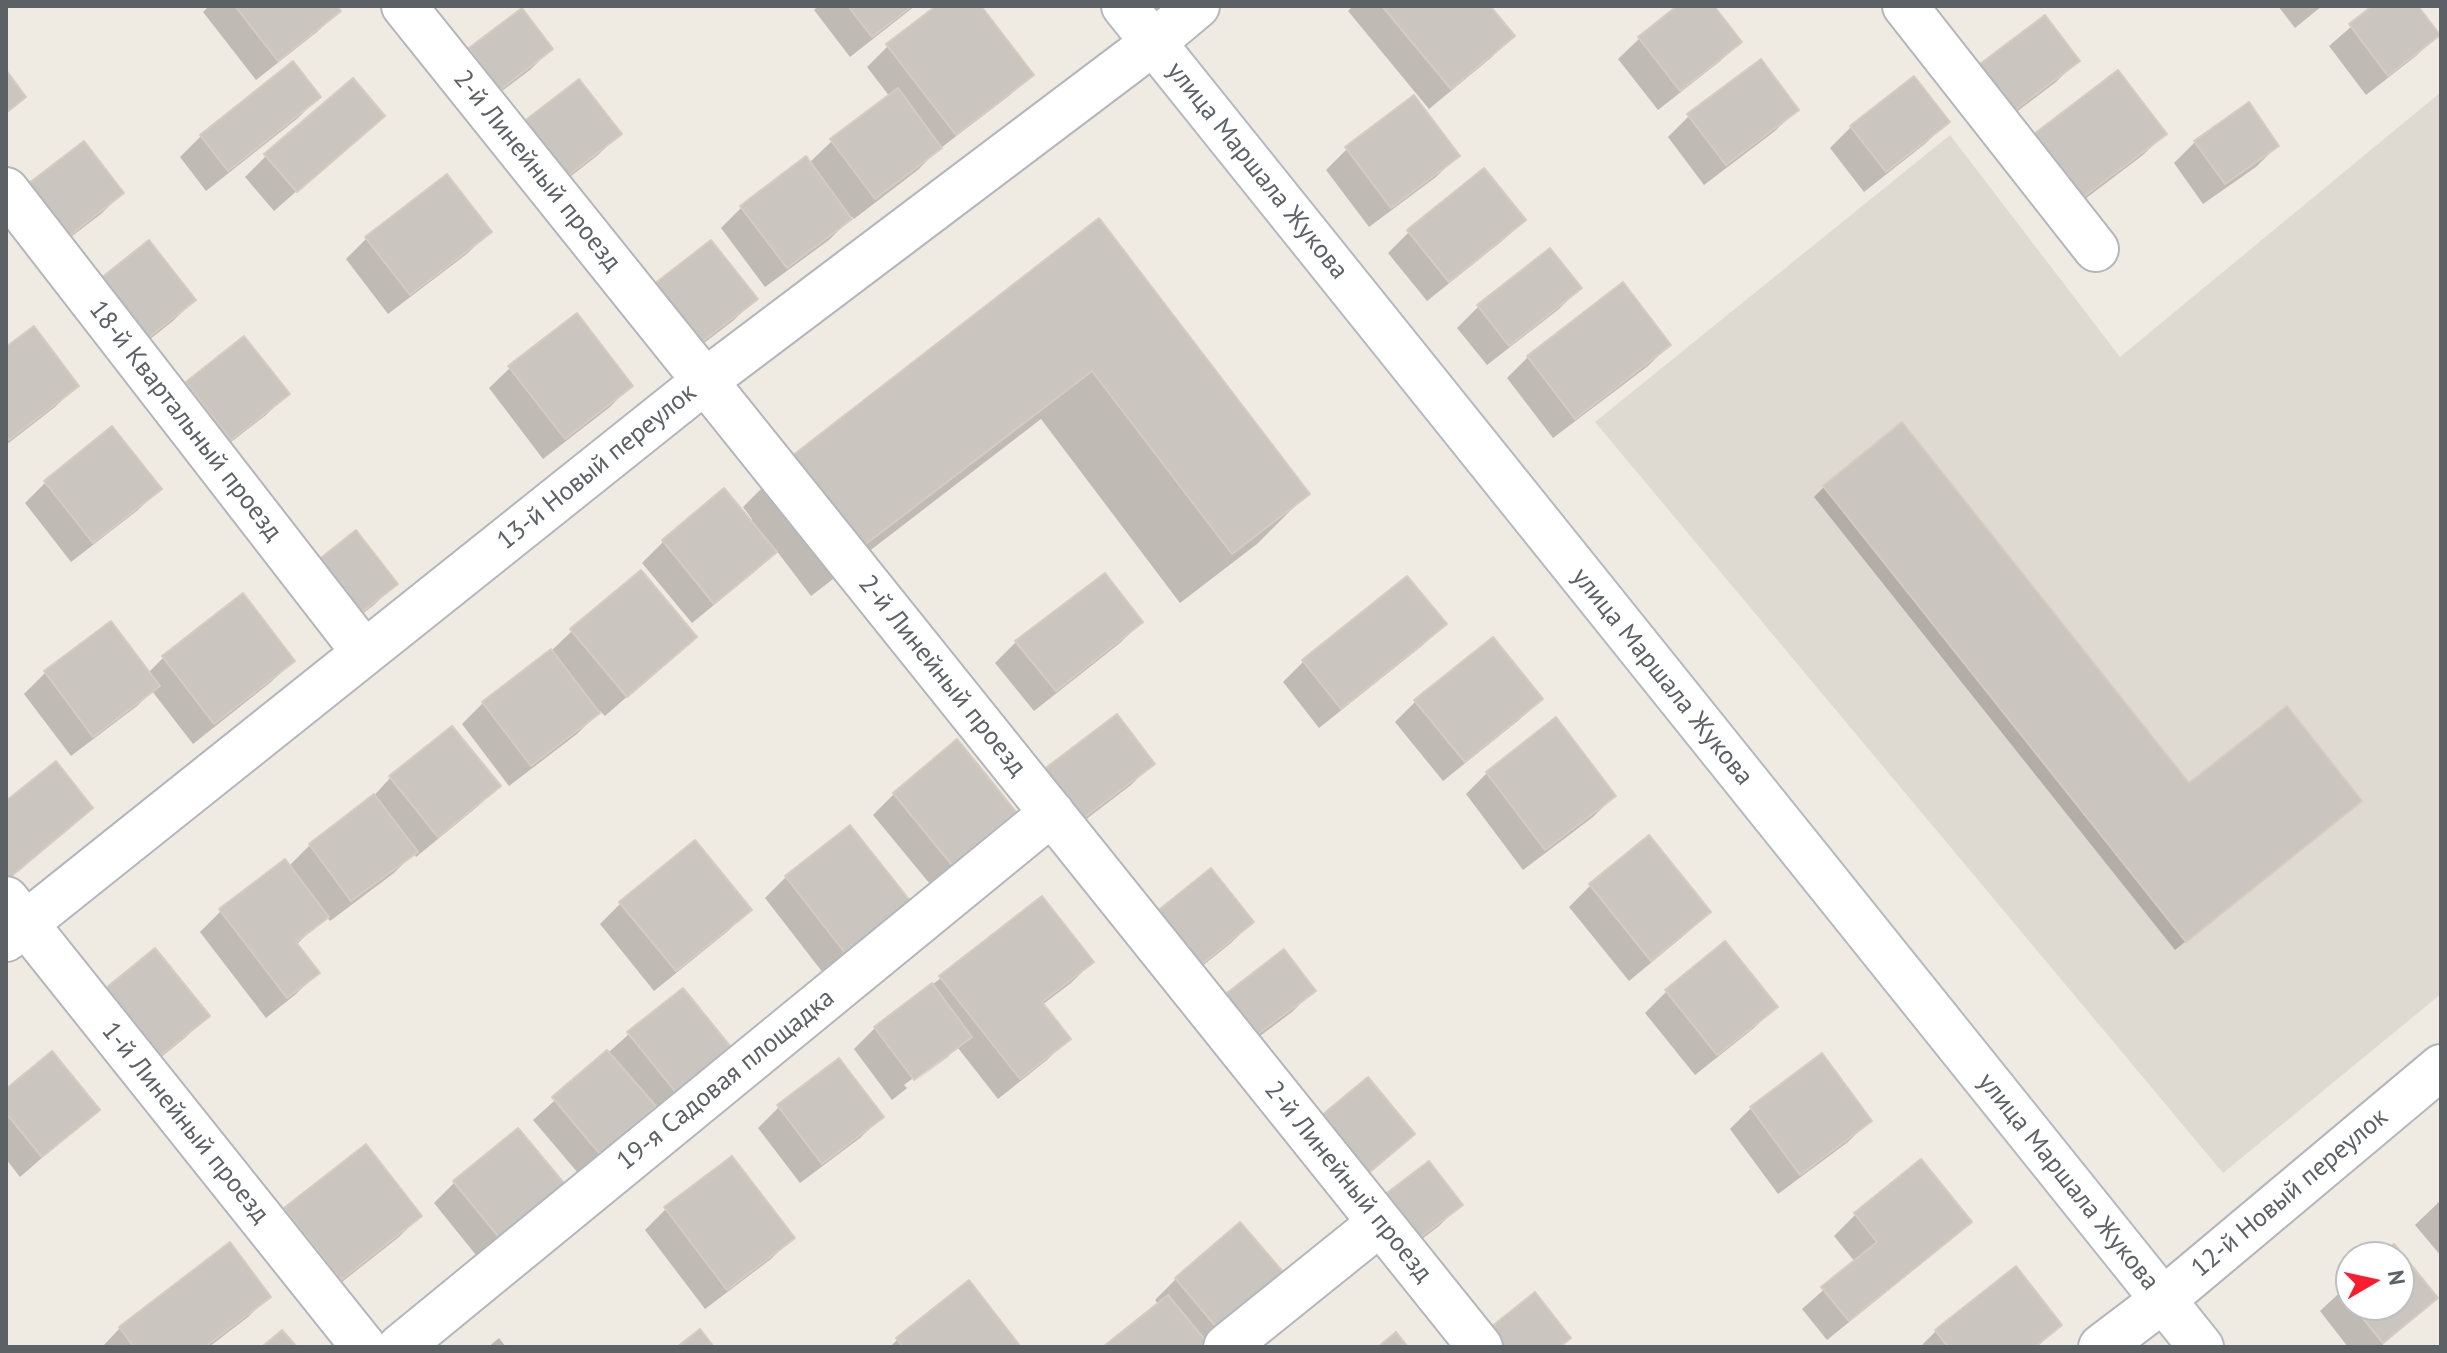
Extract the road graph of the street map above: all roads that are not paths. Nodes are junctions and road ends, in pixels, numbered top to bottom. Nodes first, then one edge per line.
1 (404, 6) edge
2 (1124, 6) edge
3 (1197, 6) edge
4 (1905, 6) edge
5 (1153, 43) junction
6 (6, 190) edge
7 (2096, 249) dead end
8 (705, 381) junction
9 (364, 652) junction
10 (1052, 813) junction
11 (13, 920) edge
12 (2441, 1067) edge
13 (1380, 1223) junction
14 (2163, 1300) junction
15 (364, 1347) edge
16 (400, 1347) edge
17 (1226, 1347) edge
18 (1480, 1347) edge
19 (2101, 1347) edge
20 (2201, 1347) edge

1 - 8 street, 2-й Линейный проезд
2 - 5 street, улица Маршала Жукова
3 - 5 street, 13-й Новый переулок
4 - 7 street
5 - 8 street, 13-й Новый переулок
5 - 14 street, улица Маршала Жукова
6 - 9 street, 18-й Квартальный проезд
8 - 9 street, 13-й Новый переулок
8 - 10 street, 2-й Линейный проезд
9 - 11 street, 13-й Новый переулок
10 - 13 street, 2-й Линейный проезд
10 - 16 street, 19-я Садовая площадка
11 - 15 street, 1-й Линейный проезд
12 - 14 street, 12-й Новый переулок
13 - 17 street
13 - 18 street, 2-й Линейный проезд
14 - 19 street, 12-й Новый переулок
14 - 20 street, улица Маршала Жукова

